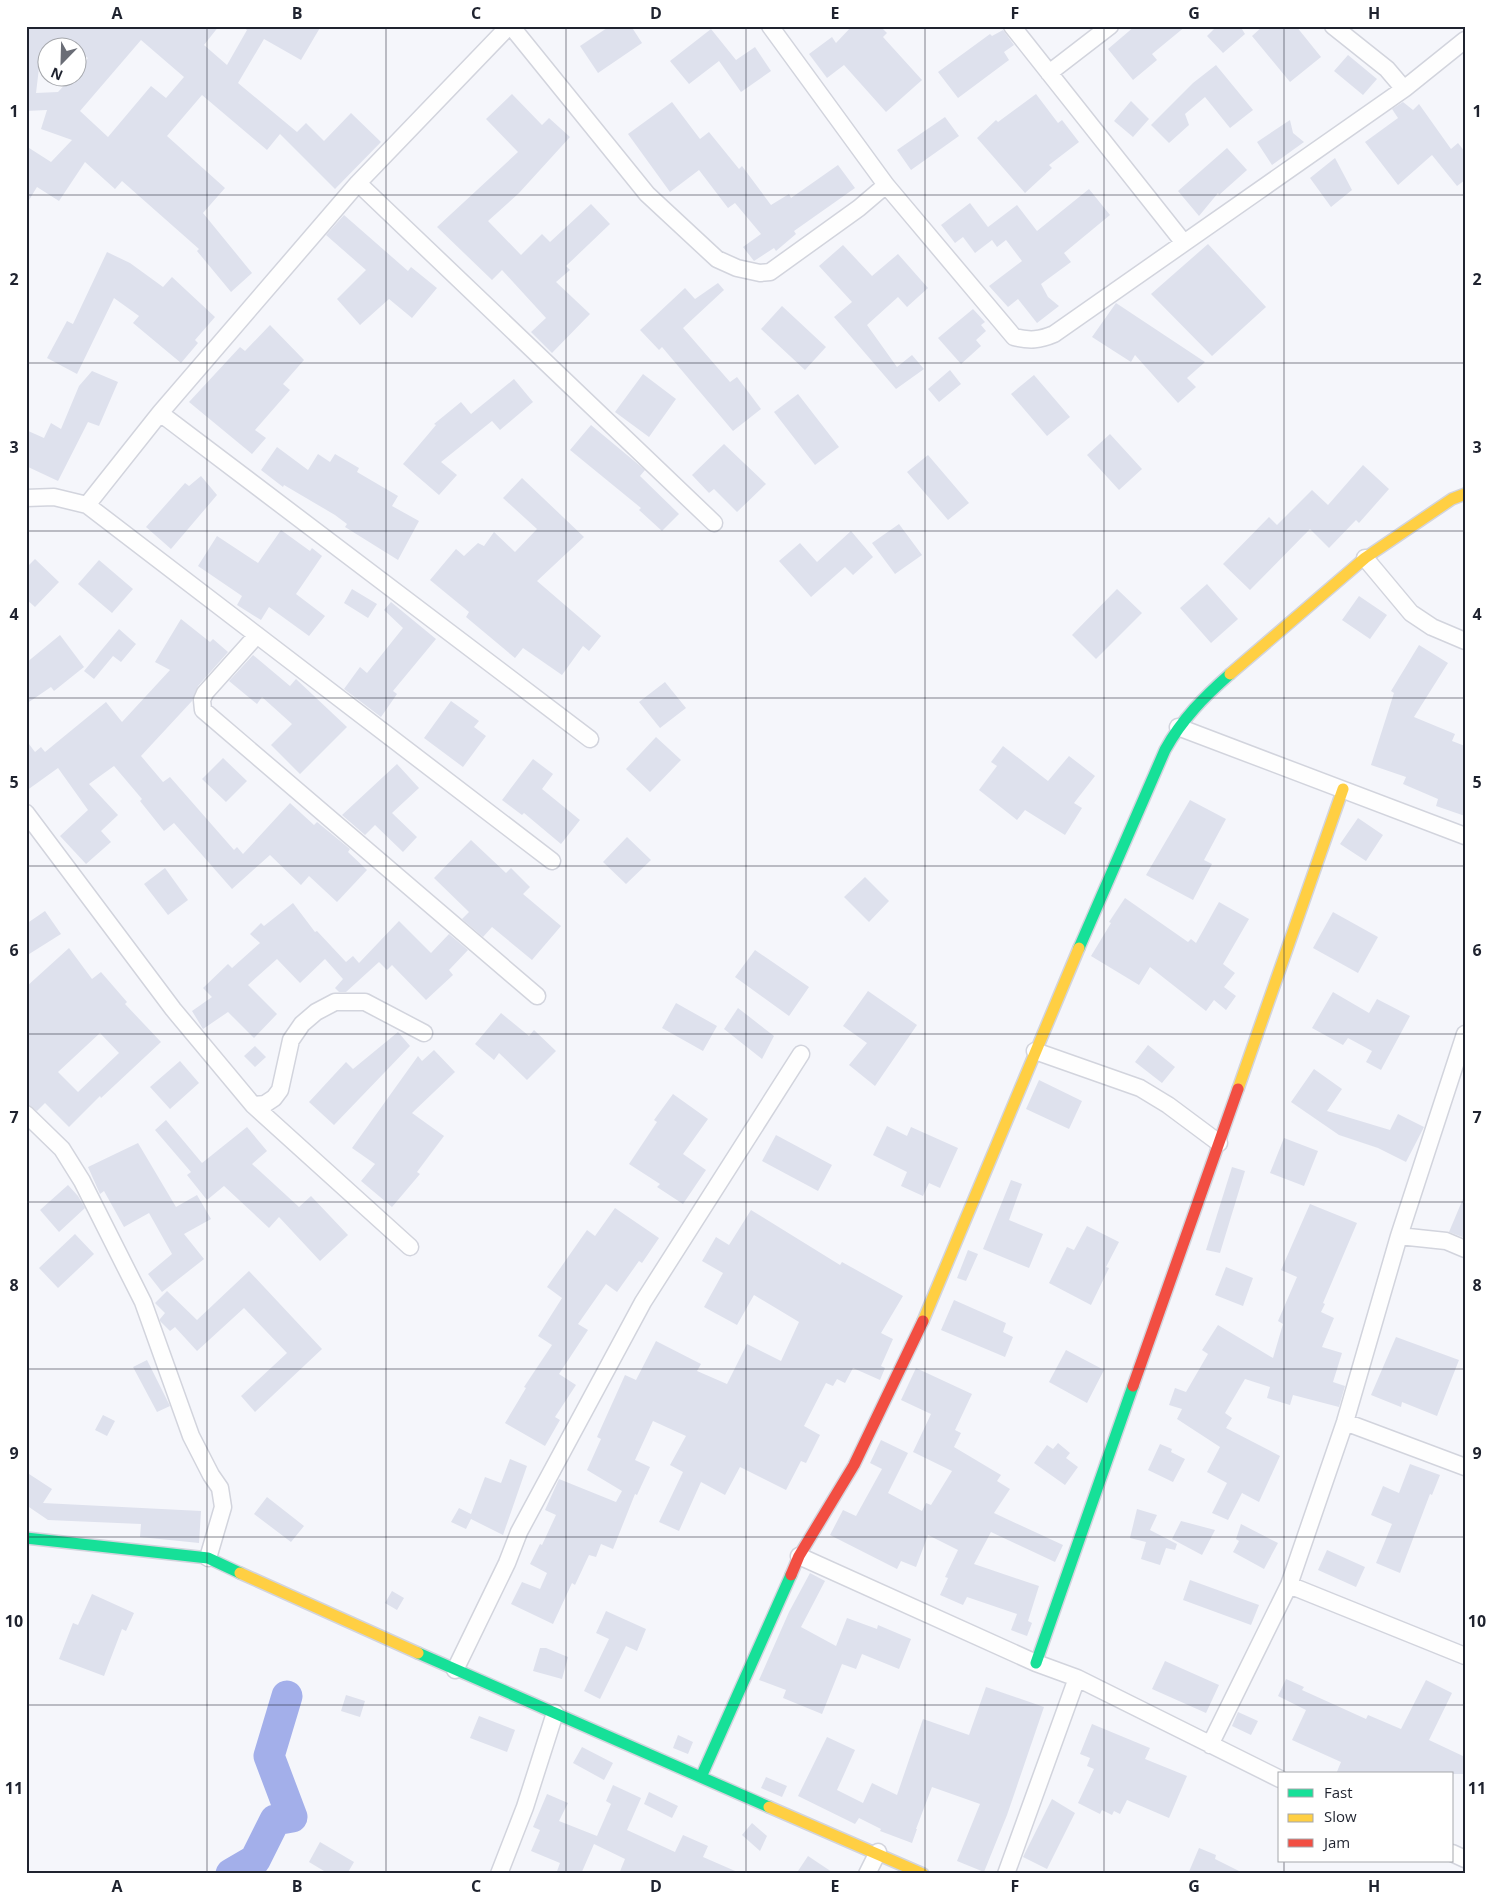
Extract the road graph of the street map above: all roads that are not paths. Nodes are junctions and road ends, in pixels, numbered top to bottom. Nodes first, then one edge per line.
1 (510, 26) edge
2 (770, 26) edge
3 (1012, 26) edge
4 (1110, 26) edge
5 (1333, 26) edge
6 (1465, 40) edge
7 (1049, 73) junction
8 (1404, 89) junction
9 (358, 183) junction
10 (886, 185) junction
11 (1184, 243) junction
12 (160, 413) junction
13 (1465, 494) edge
14 (26, 498) edge
15 (87, 504) junction
16 (714, 523) dead end
17 (1365, 558) junction
18 (257, 635) junction
19 (1465, 641) edge
20 (1178, 727) junction
21 (590, 739) dead end
22 (1343, 789) junction
23 (26, 813) edge
24 (1465, 836) edge
25 (552, 861) dead end
26 (537, 996) dead end
27 (424, 1034) dead end
28 (1465, 1034) edge
29 (1035, 1051) junction
30 (802, 1054) dead end
31 (1458, 1076) edge
32 (253, 1105) junction
33 (26, 1114) edge
34 (1219, 1143) junction
35 (1399, 1236) junction
36 (410, 1248) dead end
37 (1465, 1249) edge
38 (1345, 1422) junction
39 (1465, 1467) edge
40 (26, 1538) edge
41 (800, 1556) junction
42 (208, 1558) junction
43 (1288, 1585) junction
44 (1465, 1656) edge
45 (1036, 1663) junction
46 (455, 1670) junction
47 (1077, 1678) junction
48 (554, 1714) junction
49 (1210, 1746) junction
50 (702, 1777) junction
51 (1278, 1778) edge
52 (878, 1852) junction
53 (499, 1874) edge
54 (866, 1874) edge
55 (923, 1874) edge
56 (1006, 1874) edge

1 - 9 street
1 - 10 street
2 - 10 street
3 - 7 street
4 - 7 street
5 - 8 street
6 - 8 street
7 - 11 street
8 - 11 street
9 - 12 street
9 - 16 street
10 - 11 street
12 - 15 street
12 - 21 street
13 - 17 street
14 - 15 street
15 - 18 street
17 - 19 street
17 - 20 street
18 - 25 street
18 - 26 street
20 - 22 street
20 - 29 street
22 - 24 street
22 - 34 street
23 - 32 street
27 - 32 street
28 - 31 street
29 - 34 street
29 - 41 street
30 - 46 street
31 - 35 street
32 - 36 street
33 - 42 street
34 - 45 street
35 - 37 street
35 - 38 street
38 - 39 street
38 - 43 street
40 - 42 street
41 - 45 street
41 - 50 street
42 - 46 street
43 - 44 street
43 - 49 street
45 - 47 street
46 - 48 street
47 - 49 street
47 - 56 street
48 - 50 street
48 - 53 street
49 - 51 street
50 - 52 street
52 - 54 street
52 - 55 street

